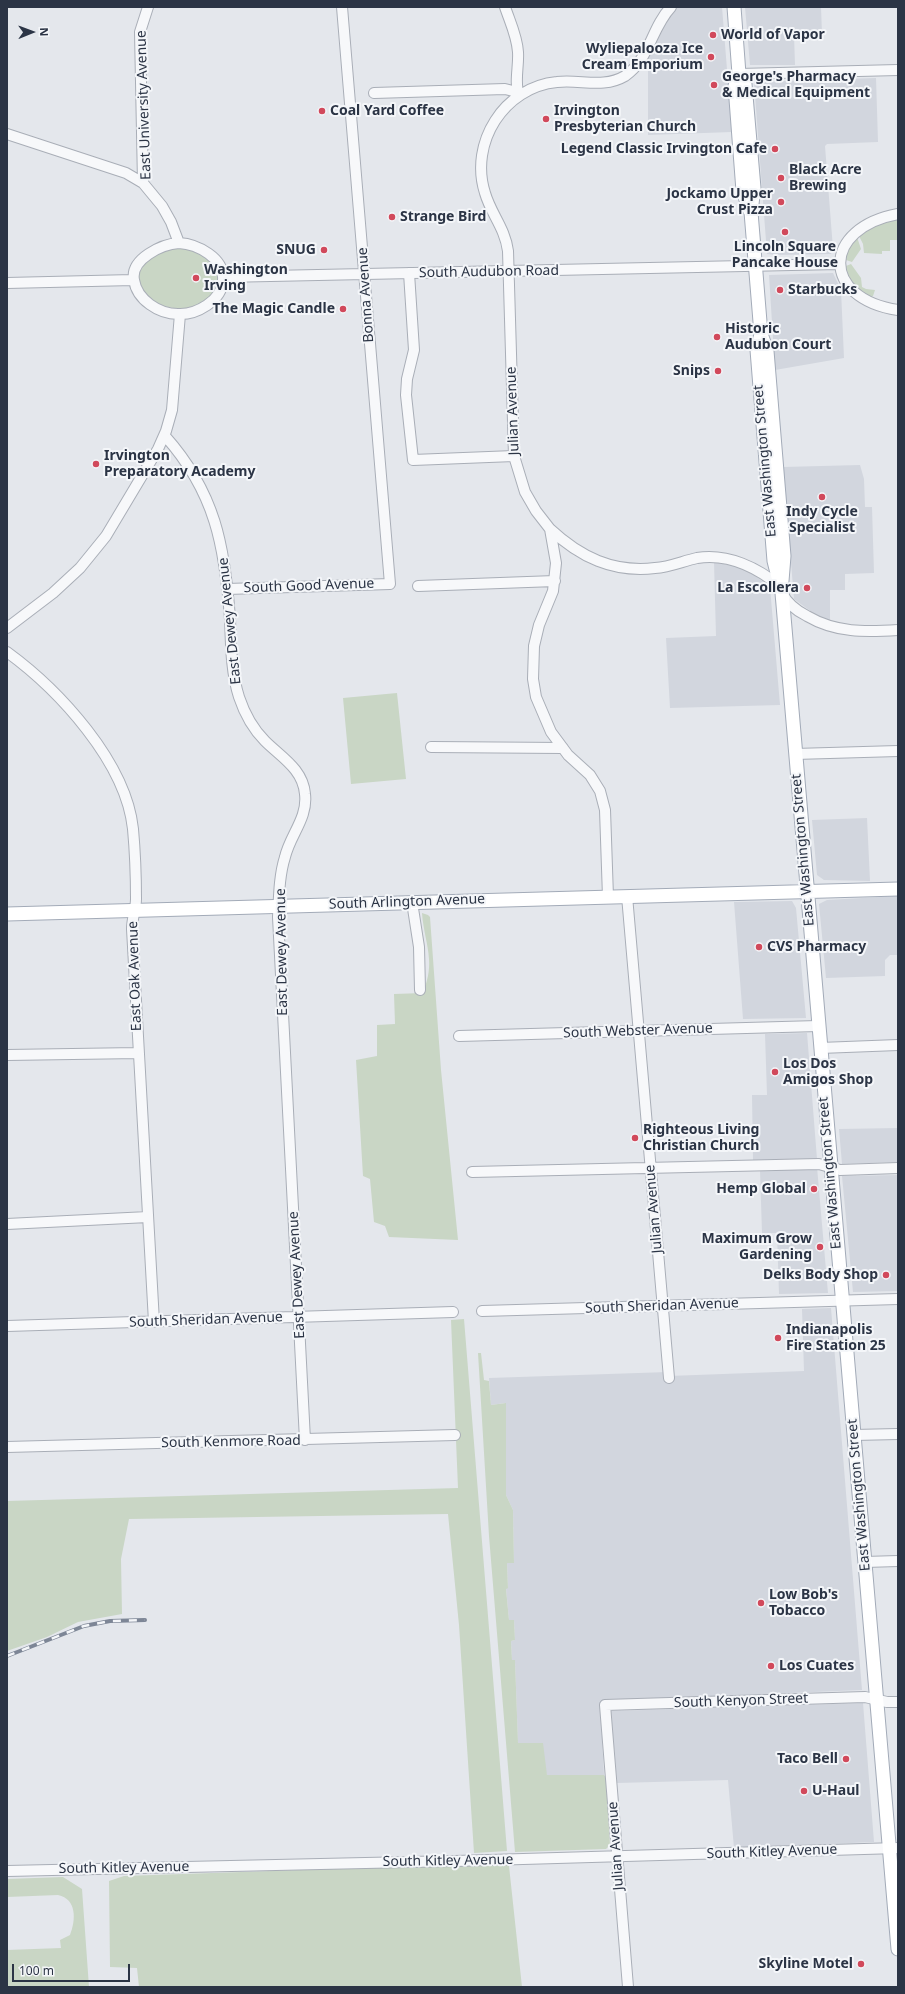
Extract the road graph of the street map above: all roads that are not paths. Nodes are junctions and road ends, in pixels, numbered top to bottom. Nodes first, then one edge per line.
1 (148, 7) edge
2 (342, 7) edge
3 (505, 7) edge
4 (671, 7) edge
5 (734, 7) edge
6 (898, 70) edge
7 (739, 74) junction
8 (374, 93) dead end
9 (518, 96) junction
10 (7, 134) edge
11 (143, 184) junction
12 (898, 214) edge
13 (179, 243) junction
14 (839, 264) junction
15 (755, 266) junction
16 (509, 271) junction
17 (409, 273) junction
18 (364, 274) junction
19 (223, 277) junction
20 (133, 280) junction
21 (7, 282) edge
22 (898, 310) edge
23 (180, 314) junction
24 (165, 436) junction
25 (514, 456) junction
26 (550, 529) junction
27 (555, 582) junction
28 (390, 584) joint
29 (418, 586) dead end
30 (227, 589) junction
31 (781, 590) junction
32 (7, 628) edge
33 (898, 630) edge
34 (7, 652) edge
35 (431, 747) dead end
36 (563, 748) junction
37 (898, 751) edge
38 (795, 754) junction
39 (898, 889) edge
40 (806, 891) junction
41 (608, 896) junction
42 (627, 896) junction
43 (412, 902) junction
44 (278, 906) junction
45 (134, 910) junction
46 (7, 914) edge
47 (420, 990) dead end
48 (818, 1026) junction
49 (639, 1031) junction
50 (459, 1036) dead end
51 (898, 1045) edge
52 (820, 1048) junction
53 (138, 1053) junction
54 (7, 1055) edge
55 (830, 1166) junction
56 (898, 1168) edge
57 (650, 1169) junction
58 (472, 1172) dead end
59 (148, 1218) junction
60 (7, 1224) edge
61 (898, 1298) edge
62 (841, 1301) junction
63 (663, 1306) junction
64 (482, 1311) dead end
65 (453, 1312) dead end
66 (300, 1317) junction
67 (154, 1322) junction
68 (7, 1326) edge
69 (669, 1378) dead end
70 (898, 1434) edge
71 (455, 1435) dead end
72 (854, 1435) junction
73 (305, 1440) junction
74 (7, 1447) edge
75 (865, 1562) junction
76 (898, 1562) edge
77 (877, 1700) junction
78 (898, 1702) edge
79 (605, 1705) joint
80 (894, 1848) edge
81 (617, 1856) junction
82 (7, 1871) edge
83 (898, 1949) edge
84 (628, 1987) edge

1 - 11 street, East University Avenue
2 - 18 street, Bonna Avenue
3 - 9 street
4 - 9 street, Julian Avenue
5 - 7 main road, East Washington Street
6 - 7 street
7 - 15 main road, East Washington Street
8 - 9 street
9 - 16 street, Julian Avenue
10 - 11 street
11 - 13 street, East University Avenue
12 - 14 street
13 - 19 street
13 - 20 street
14 - 15 street, South Audubon Road
14 - 22 street
15 - 16 street, South Audubon Road
15 - 31 main road, East Washington Street
16 - 17 street, South Audubon Road
16 - 25 street, Julian Avenue
17 - 18 street, South Audubon Road
17 - 25 street
18 - 19 street, South Audubon Road
18 - 28 street, Bonna Avenue
19 - 23 street
20 - 21 street
20 - 23 street
23 - 24 street
24 - 30 street, East Dewey Avenue
24 - 32 street
25 - 26 street, Julian Avenue
26 - 27 street, Julian Avenue
26 - 31 street
27 - 29 street
27 - 36 street, Julian Avenue
28 - 30 street, South Good Avenue
30 - 44 street, East Dewey Avenue
31 - 33 street
31 - 38 main road, East Washington Street
34 - 45 street, East Oak Avenue
35 - 36 street
36 - 41 street, Julian Avenue
37 - 38 street
38 - 40 main road, East Washington Street
39 - 40 main road, South Arlington Avenue
40 - 42 main road, South Arlington Avenue
40 - 48 main road, East Washington Street
41 - 42 main road, South Arlington Avenue
41 - 43 main road, South Arlington Avenue
42 - 49 street, Julian Avenue
43 - 44 main road, South Arlington Avenue
43 - 47 street
44 - 45 main road, South Arlington Avenue
44 - 66 street, East Dewey Avenue
45 - 46 main road, South Arlington Avenue
45 - 53 street, East Oak Avenue
48 - 49 street, South Webster Avenue
48 - 52 main road, East Washington Street
49 - 50 street, South Webster Avenue
49 - 57 street, Julian Avenue
51 - 52 street
52 - 55 main road, East Washington Street
53 - 54 street
53 - 59 street, East Oak Avenue
55 - 56 street
55 - 57 street
55 - 62 main road, East Washington Street
57 - 58 street
57 - 63 street, Julian Avenue
59 - 60 street
59 - 67 street, East Oak Avenue
61 - 62 street, South Sheridan Avenue
62 - 63 street, South Sheridan Avenue
62 - 72 main road, East Washington Street
63 - 64 street, South Sheridan Avenue
63 - 69 street, Julian Avenue
65 - 66 street, South Sheridan Avenue
66 - 67 street, South Sheridan Avenue
66 - 73 street, East Dewey Avenue
67 - 68 street, South Sheridan Avenue
70 - 72 street
71 - 73 street, South Kenmore Road
72 - 75 main road, East Washington Street
73 - 74 street, South Kenmore Road
75 - 76 street
75 - 77 main road, East Washington Street
77 - 78 street, South Kenyon Street
77 - 79 street, South Kenyon Street
77 - 80 main road, East Washington Street
79 - 81 street, Julian Avenue
80 - 81 street, South Kitley Avenue
80 - 83 main road, East Washington Street
81 - 82 street, South Kitley Avenue
81 - 84 street, Julian Avenue

